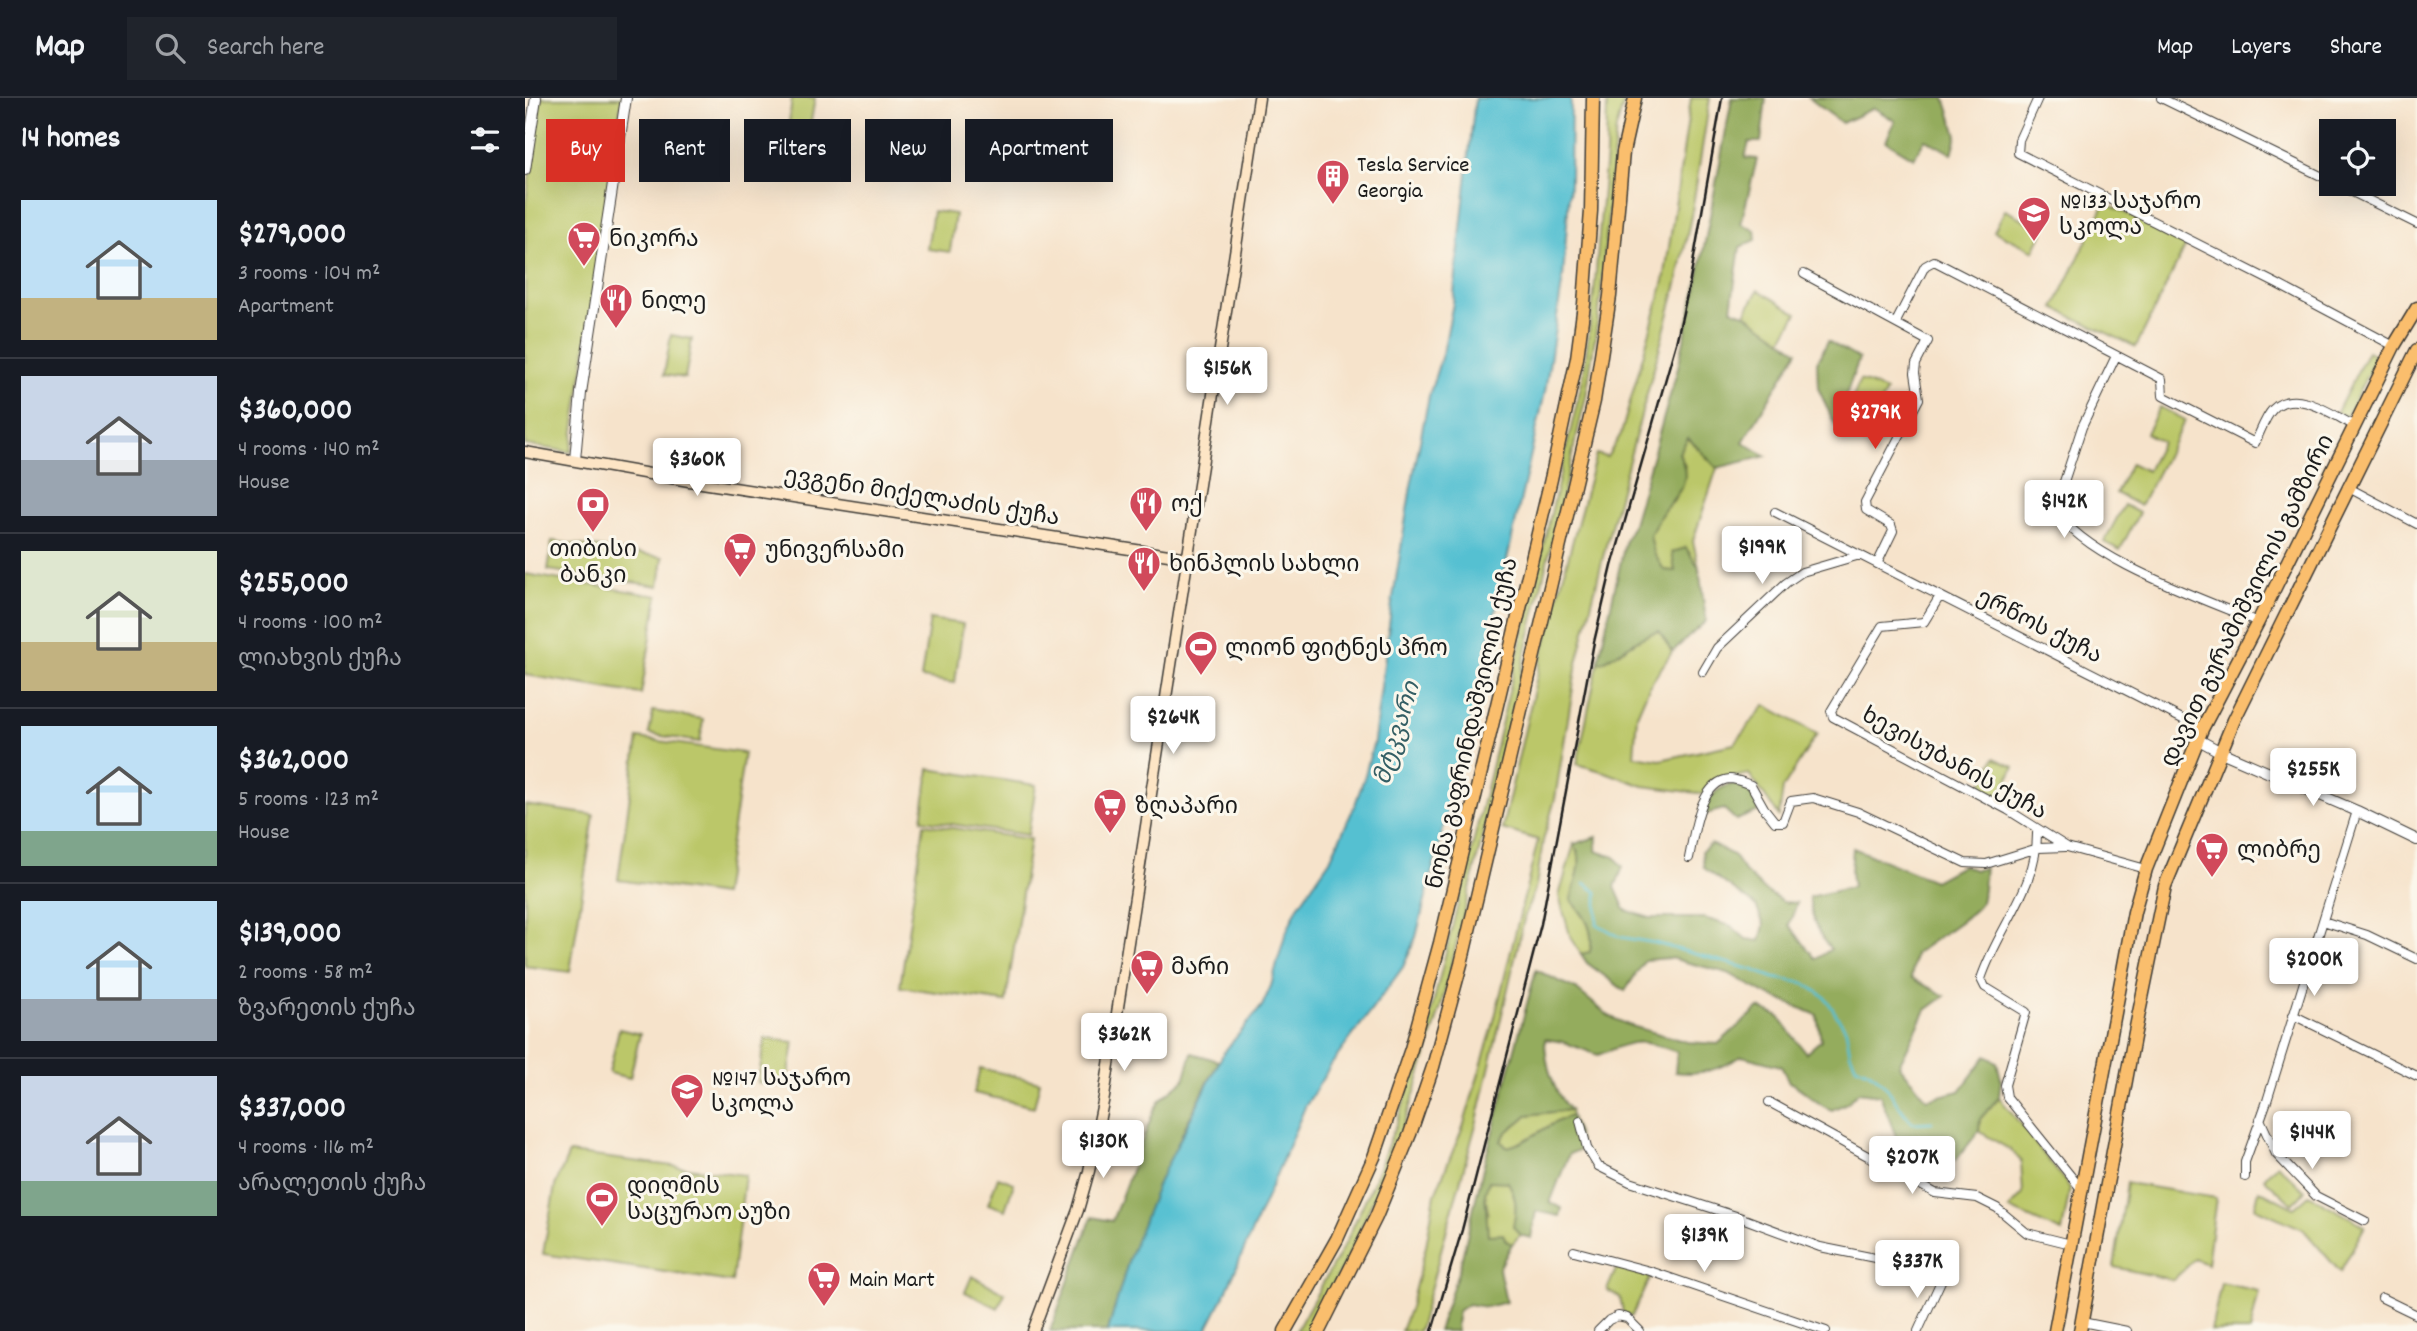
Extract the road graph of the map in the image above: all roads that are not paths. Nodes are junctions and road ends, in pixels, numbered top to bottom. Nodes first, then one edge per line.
1 (536, 98) edge
2 (627, 98) edge
3 (1259, 98) edge
4 (1593, 98) edge
5 (1635, 98) edge
6 (2038, 98) edge
7 (2161, 98) edge
8 (525, 170) edge
9 (2319, 175) edge
10 (2361, 196) edge
11 (2417, 223) edge
12 (1804, 274) dead end
13 (2417, 309) edge
14 (1896, 322) junction
15 (2402, 334) junction
16 (2417, 345) edge
17 (2394, 346) junction
18 (2417, 350) edge
19 (2116, 355) junction
20 (2387, 360) junction
21 (2406, 371) junction
22 (2354, 426) junction
23 (525, 452) edge
24 (575, 460) junction
25 (2347, 487) junction
26 (1775, 512) dead end
27 (2417, 524) edge
28 (1860, 555) junction
29 (1188, 558) junction
30 (1877, 564) junction
31 (1940, 596) junction
32 (2258, 621) junction
33 (1703, 672) dead end
34 (2199, 734) junction
35 (2221, 752) junction
36 (2357, 811) junction
37 (2038, 829) junction
38 (2417, 839) edge
39 (2067, 847) junction
40 (2038, 848) junction
41 (1689, 858) dead end
42 (2145, 869) junction
43 (2323, 921) junction
44 (2417, 959) edge
45 (2294, 1015) junction
46 (2417, 1076) edge
47 (1769, 1101) dead end
48 (2260, 1119) junction
49 (1580, 1121) dead end
50 (2245, 1177) dead end
51 (2082, 1190) junction
52 (2365, 1221) dead end
53 (2071, 1244) junction
54 (1574, 1251) dead end
55 (2382, 1298) dead end
56 (2417, 1315) edge
57 (2057, 1318) junction
58 (2081, 1327) edge
59 (1033, 1331) edge
60 (1285, 1331) edge
61 (1319, 1331) edge
62 (1598, 1331) edge
63 (1640, 1331) edge
64 (1826, 1331) edge
65 (1918, 1331) edge
66 (2055, 1331) edge
67 (2127, 1331) edge

1 - 8 street
2 - 24 street
3 - 29 main road
4 - 60 main road, ნონა გაფრინდაშვილის ქუჩა
5 - 61 main road, ნონა გაფრინდაშვილის ქუჩა
6 - 17 street
7 - 9 street
10 - 11 street
12 - 14 street
13 - 15 main road, დავით გურამიშვილის გამზირი
14 - 19 street
14 - 30 street
15 - 16 main road
15 - 17 main road, დავით გურამიშვილის გამზირი
17 - 20 main road, დავით გურამიშვილის გამზირი
18 - 21 main road, დავით გურამიშვილის გამზირი
19 - 22 street
19 - 32 street
20 - 21 main road
20 - 22 main road, დავით გურამიშვილის გამზირი
21 - 25 main road, დავით გურამიშვილის გამზირი
22 - 32 main road, დავით გურამიშვილის გამზირი
23 - 24 main road, ევგენი მიქელაძის ქუჩა
24 - 29 main road, ევგენი მიქელაძის ქუჩა
25 - 27 street
25 - 35 main road, დავით გურამიშვილის გამზირი
26 - 28 street, ერწოს ქუჩა
28 - 30 street, ერწოს ქუჩა
28 - 33 street
29 - 59 main road
30 - 31 street, ერწოს ქუჩა
31 - 34 street, ერწოს ქუჩა
31 - 37 street, ხევისუბანის ქუჩა
32 - 34 main road, დავით გურამიშვილის გამზირი
34 - 35 street
34 - 42 main road, დავით გურამიშვილის გამზირი
35 - 36 street
35 - 58 main road, დავით გურამიშვილის გამზირი
36 - 38 street
36 - 43 street
37 - 39 street, ხევისუბანის ქუჩა
37 - 40 street
39 - 40 street, ხევისუბანის ქუჩა
39 - 42 street, ხევისუბანის ქუჩა
40 - 41 street, ხევისუბანის ქუჩა
40 - 51 street, ხევისუბანის ქუჩა
42 - 51 main road, დავით გურამიშვილის გამზირი
43 - 44 street
43 - 45 street
45 - 46 street
45 - 48 street
47 - 53 street
48 - 50 street
48 - 52 street
49 - 65 street
51 - 53 main road, დავით გურამიშვილის გამზირი
53 - 57 main road, დავით გურამიშვილის გამზირი
54 - 64 street
55 - 56 street
57 - 58 main road
57 - 66 main road, დავით გურამიშვილის გამზირი
58 - 67 street
62 - 63 street

